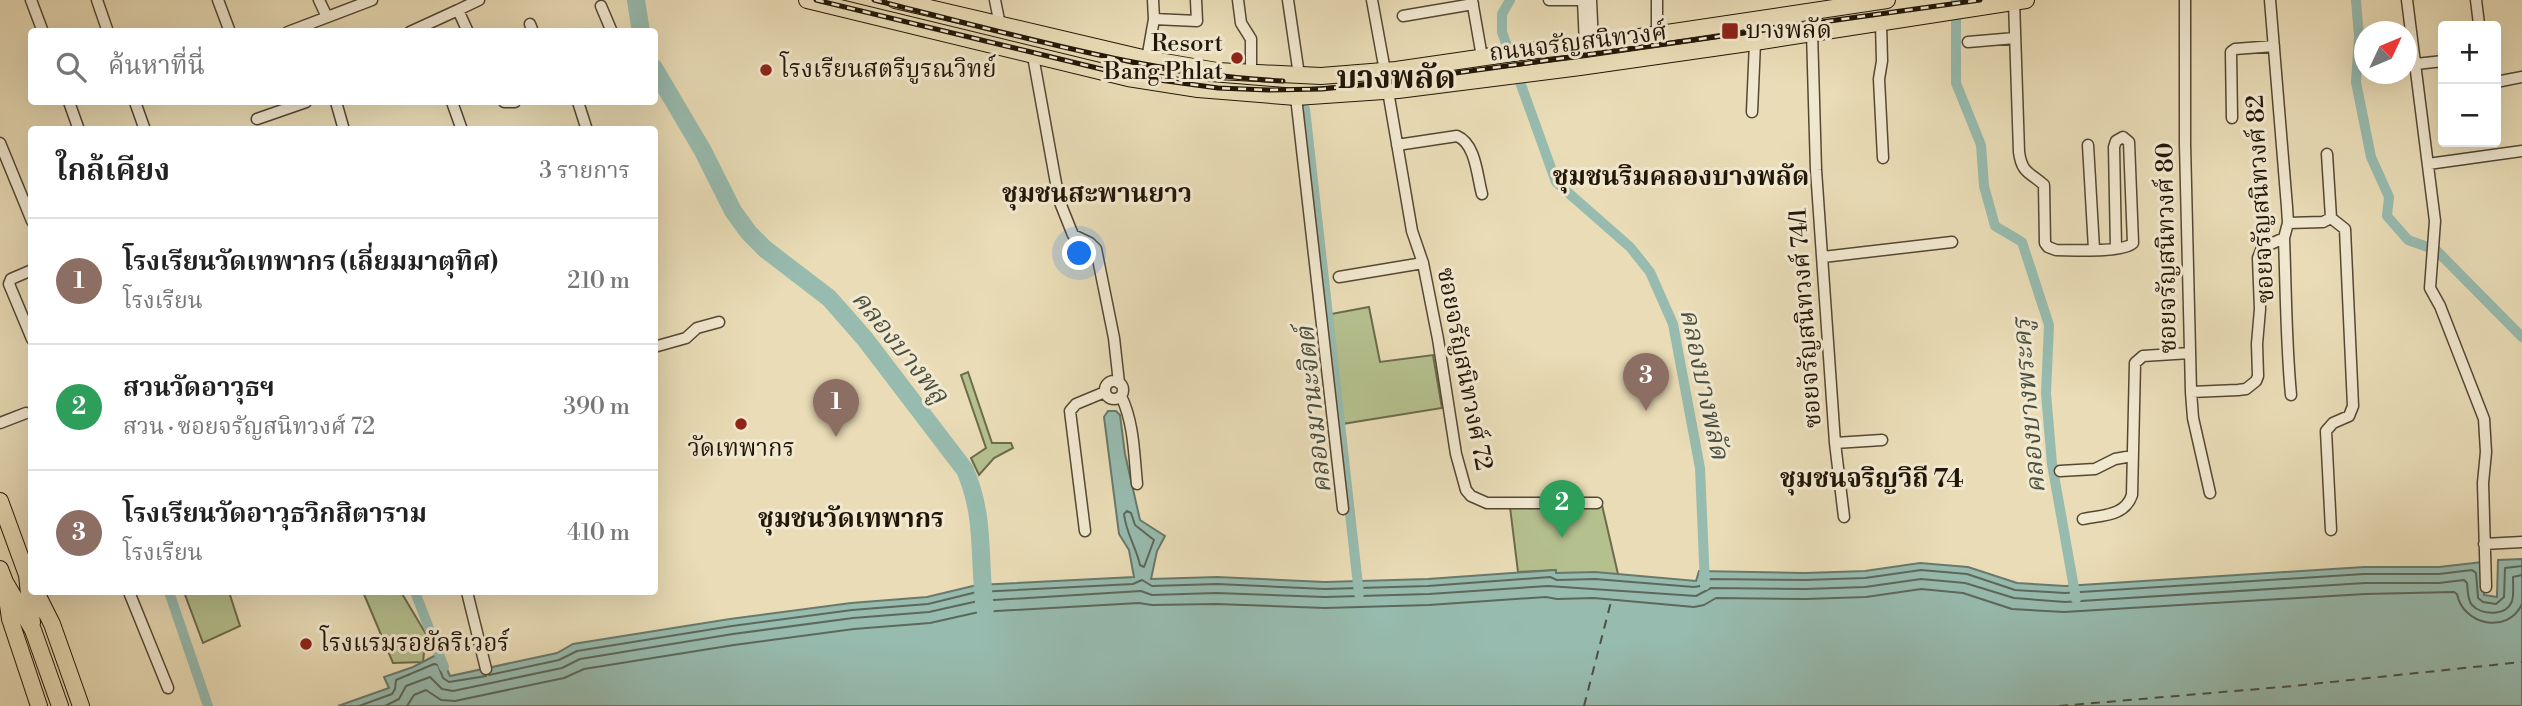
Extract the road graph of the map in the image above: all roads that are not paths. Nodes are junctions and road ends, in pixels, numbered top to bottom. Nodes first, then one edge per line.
1 (32, 0) edge
2 (97, 0) edge
3 (218, 0) edge
4 (318, 0) edge
5 (372, 0) edge
6 (479, 0) edge
7 (807, 0) edge
8 (895, 0) edge
9 (995, 0) edge
10 (1153, 0) edge
11 (1196, 0) edge
12 (1238, 0) edge
13 (1287, 0) edge
14 (1385, 0) edge
15 (1549, 0) edge
16 (1580, 0) edge
17 (1591, 0) edge
18 (1657, 0) edge
19 (1888, 0) edge
20 (2185, 0) edge
21 (2270, 0) edge
22 (2407, 0) edge
23 (2476, 0) edge
24 (1373, 1) edge
25 (2020, 1) edge
26 (1473, 2) edge
27 (601, 6) dead end
28 (946, 6) edge
29 (458, 9) junction
30 (1403, 16) dead end
31 (327, 17) junction
32 (1154, 19) junction
33 (2410, 21) edge
34 (2479, 21) edge
35 (1881, 23) junction
36 (1000, 25) junction
37 (42, 28) edge
38 (107, 28) edge
39 (228, 28) edge
40 (298, 28) edge
41 (421, 28) edge
42 (466, 28) edge
43 (610, 28) edge
44 (1693, 30) junction
45 (1812, 32) junction
46 (1657, 36) junction
47 (2015, 38) junction
48 (1968, 42) dead end
49 (1755, 43) junction
50 (1589, 45) junction
51 (2274, 46) junction
52 (1696, 51) junction
53 (1033, 56) junction
54 (1482, 57) junction
55 (1147, 60) junction
56 (2438, 62) edge
57 (2417, 64) edge
58 (1385, 71) junction
59 (2417, 72) edge
60 (1251, 73) junction
61 (1299, 75) junction
62 (2522, 77) edge
63 (2501, 81) edge
64 (1391, 90) junction
65 (1296, 97) junction
66 (70, 105) edge
67 (136, 105) edge
68 (297, 105) edge
69 (338, 105) edge
70 (453, 105) edge
71 (579, 105) edge
72 (1752, 112) dead end
73 (2232, 118) dead end
74 (257, 119) dead end
75 (78, 126) edge
76 (144, 126) edge
77 (343, 126) edge
78 (461, 126) edge
79 (586, 126) edge
80 (0, 143) edge
81 (1400, 145) junction
82 (2088, 145) dead end
83 (2522, 151) edge
84 (2327, 154) dead end
85 (1883, 158) dead end
86 (2428, 164) junction
87 (1482, 194) dead end
88 (28, 211) edge
89 (2331, 218) junction
90 (2288, 223) junction
91 (2284, 239) junction
92 (1952, 242) dead end
93 (2116, 248) junction
94 (2094, 249) junction
95 (1823, 257) junction
96 (1423, 263) junction
97 (28, 272) edge
98 (1339, 277) dead end
99 (719, 322) dead end
100 (28, 329) edge
101 (658, 347) edge
102 (2190, 353) junction
103 (1119, 383) junction
104 (1105, 392) junction
105 (2191, 392) junction
106 (2291, 395) dead end
107 (1121, 396) junction
108 (26, 413) dead end
109 (0, 423) edge
110 (1882, 440) dead end
111 (1835, 443) junction
112 (2133, 456) junction
113 (2060, 471) dead end
114 (1137, 484) dead end
115 (2210, 493) dead end
116 (0, 501) edge
117 (1597, 503) dead end
118 (1343, 509) dead end
119 (1843, 517) dead end
120 (2083, 519) dead end
121 (2331, 530) dead end
122 (1085, 531) dead end
123 (2522, 542) edge
124 (2484, 544) junction
125 (26, 553) edge
126 (2, 575) edge
127 (2486, 587) dead end
128 (30, 595) edge
129 (38, 595) edge
130 (130, 595) edge
131 (468, 595) edge
132 (5, 621) edge
133 (33, 630) junction
134 (485, 669) dead end
135 (168, 688) dead end
136 (39, 706) edge
137 (60, 706) edge
138 (81, 706) edge

1 - 37 street
2 - 38 street
3 - 39 street
4 - 31 street
5 - 31 street
6 - 29 street
7 - 53 main road, ถนนจรัญสนิทวงศ์
8 - 28 main road, ถนนจรัญสนิทวงศ์
9 - 36 street
10 - 32 street
11 - 32 street
12 - 60 street
13 - 61 street
14 - 24 street
15 - 16 street
16 - 50 street
17 - 50 street
18 - 46 street
19 - 44 main road, ถนนจรัญสนิทวงศ์
20 - 102 street, ซอยจรัญสนิทวงศ์ 80
21 - 51 street, ซอยจรัญสนิทวงศ์ 82
22 - 33 street
23 - 34 street
24 - 58 street
25 - 35 main road, ถนนจรัญสนิทวงศ์
25 - 47 street
26 - 30 street
26 - 54 street
27 - 43 street
28 - 36 main road, ถนนจรัญสนิทวงศ์
29 - 41 street
29 - 42 street
31 - 40 street
32 - 55 street
35 - 45 main road, ถนนจรัญสนิทวงศ์
35 - 85 street
36 - 55 main road, ถนนจรัญสนิทวงศ์
44 - 46 main road, ถนนจรัญสนิทวงศ์
44 - 52 main road
45 - 49 main road, ถนนจรัญสนิทวงศ์
45 - 95 street, ซอยจรัญสนิทวงศ์ 74/1
46 - 50 main road, ถนนจรัญสนิทวงศ์
47 - 48 street
47 - 94 street
49 - 52 main road, ถนนจรัญสนิทวงศ์
49 - 72 street
50 - 54 main road, ถนนจรัญสนิทวงศ์
51 - 73 street
51 - 90 street, ซอยจรัญสนิทวงศ์ 82
52 - 64 main road, ถนนจรัญสนิทวงศ์
53 - 65 main road, ถนนจรัญสนิทวงศ์
53 - 103 street
54 - 58 main road, ถนนจรัญสนิทวงศ์
55 - 60 main road, ถนนจรัญสนิทวงศ์
56 - 57 street
58 - 61 main road, ถนนจรัญสนิทวงศ์
59 - 86 street
60 - 61 main road, ถนนจรัญสนิทวงศ์
62 - 63 street
64 - 65 main road, ถนนจรัญสนิทวงศ์
64 - 81 street, ซอยจรัญสนิทวงศ์ 72
65 - 118 street
66 - 75 street
67 - 76 street
68 - 74 street
69 - 77 street
70 - 78 street
71 - 79 street
80 - 88 street
81 - 87 street
81 - 96 street, ซอยจรัญสนิทวงศ์ 72
82 - 94 street
83 - 86 street
84 - 89 street
86 - 124 street
89 - 90 street
89 - 121 street
90 - 91 street, ซอยจรัญสนิทวงศ์ 82
91 - 105 street
91 - 106 street, ซอยจรัญสนิทวงศ์ 82
92 - 95 street
93 - 93 street
93 - 94 street
95 - 111 street, ซอยจรัญสนิทวงศ์ 74/1
96 - 98 street
96 - 117 street, ซอยจรัญสนิทวงศ์ 72
97 - 100 street
99 - 101 street
102 - 105 street, ซอยจรัญสนิทวงศ์ 80
102 - 112 street
103 - 104 street
103 - 107 street
104 - 107 street
104 - 122 street
105 - 115 street, ซอยจรัญสนิทวงศ์ 80
107 - 114 street
108 - 109 street
110 - 111 street
111 - 119 street, ซอยจรัญสนิทวงศ์ 74/1
112 - 113 street
112 - 120 street
116 - 125 main road
123 - 124 street
124 - 127 street
126 - 132 main road
126 - 133 main road
128 - 133 main road
129 - 138 main road
130 - 135 street
131 - 134 street
132 - 136 main road
133 - 137 main road

